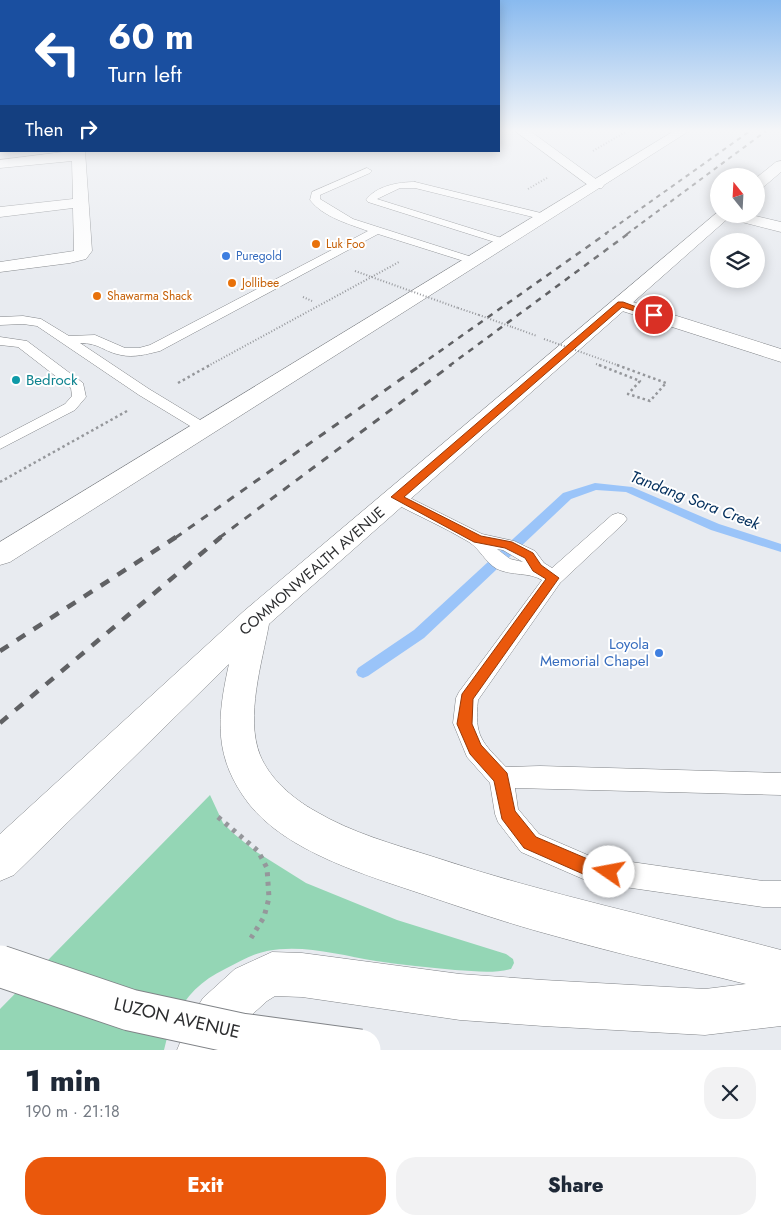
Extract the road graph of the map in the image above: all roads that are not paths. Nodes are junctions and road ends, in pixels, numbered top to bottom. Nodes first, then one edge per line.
1 (79, 180) edge
2 (347, 180) edge
3 (590, 180) edge
4 (605, 180) edge
5 (597, 185) junction
6 (80, 203) junction
7 (0, 212) edge
8 (545, 218) junction
9 (715, 223) edge
10 (764, 223) edge
11 (781, 227) edge
12 (377, 230) junction
13 (504, 242) junction
14 (474, 261) junction
15 (0, 267) edge
16 (620, 304) junction
17 (0, 321) edge
18 (66, 340) junction
19 (0, 341) edge
20 (781, 356) edge
21 (205, 429) junction
22 (0, 444) edge
23 (396, 497) junction
24 (618, 519) dead end
25 (478, 539) junction
26 (0, 555) edge
27 (534, 568) junction
28 (256, 619) junction
29 (501, 778) junction
30 (781, 784) edge
31 (0, 861) edge
32 (781, 894) edge
33 (0, 966) edge
34 (781, 972) edge
35 (781, 1003) edge
36 (201, 1050) edge
37 (360, 1050) edge

1 - 6 main road
2 - 12 lane
3 - 5 main road
4 - 5 main road
5 - 8 main road
6 - 7 main road
6 - 15 main road
8 - 13 main road
8 - 13 lane
9 - 16 main road, COMMONWEALTH AVENUE
10 - 11 main road
12 - 14 lane
12 - 18 lane
13 - 14 main road
14 - 21 main road
16 - 20 main road
16 - 23 main road, COMMONWEALTH AVENUE
17 - 18 lane
18 - 21 lane
19 - 22 lane
21 - 26 main road
23 - 25 lane
23 - 28 main road, COMMONWEALTH AVENUE
24 - 27 lane
25 - 27 lane
25 - 27 lane
27 - 29 lane
28 - 31 main road, COMMONWEALTH AVENUE
28 - 34 main road
29 - 30 lane
29 - 32 lane
33 - 37 main road, LUZON AVENUE, bridge
35 - 36 main road

